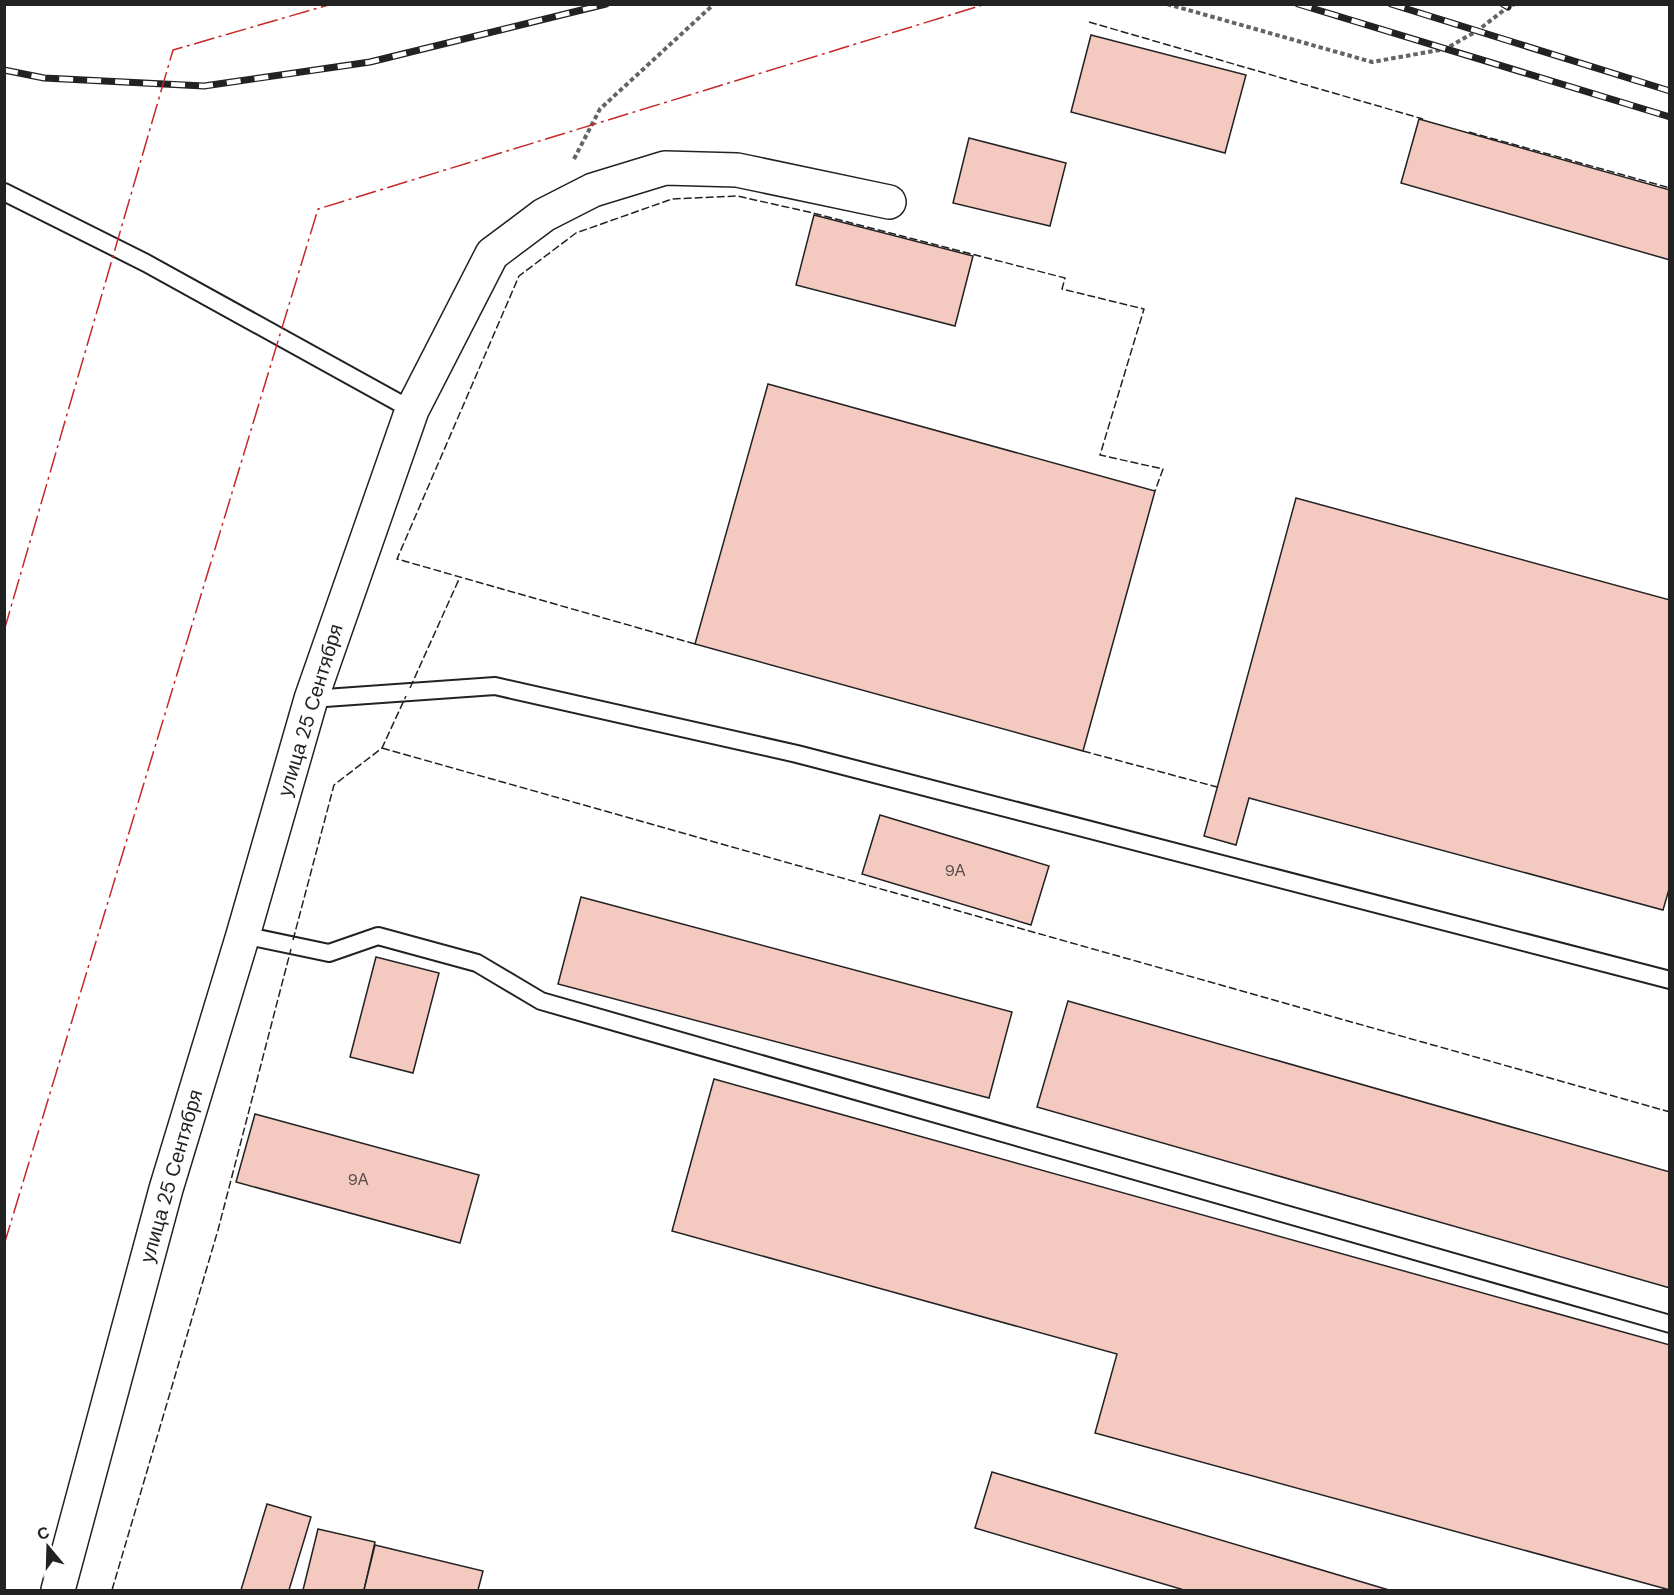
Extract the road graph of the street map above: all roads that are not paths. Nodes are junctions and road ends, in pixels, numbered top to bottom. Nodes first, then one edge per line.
1 (4, 192) edge
2 (889, 202) dead end
3 (412, 410) junction
4 (311, 699) junction
5 (243, 935) junction
6 (1670, 980) edge
7 (1670, 1324) edge
8 (58, 1590) edge

1 - 3 lane
2 - 3 street, улица 25 Сентября
3 - 4 street, улица 25 Сентября
4 - 5 street, улица 25 Сентября
4 - 6 lane
5 - 7 lane
5 - 8 street, улица 25 Сентября

